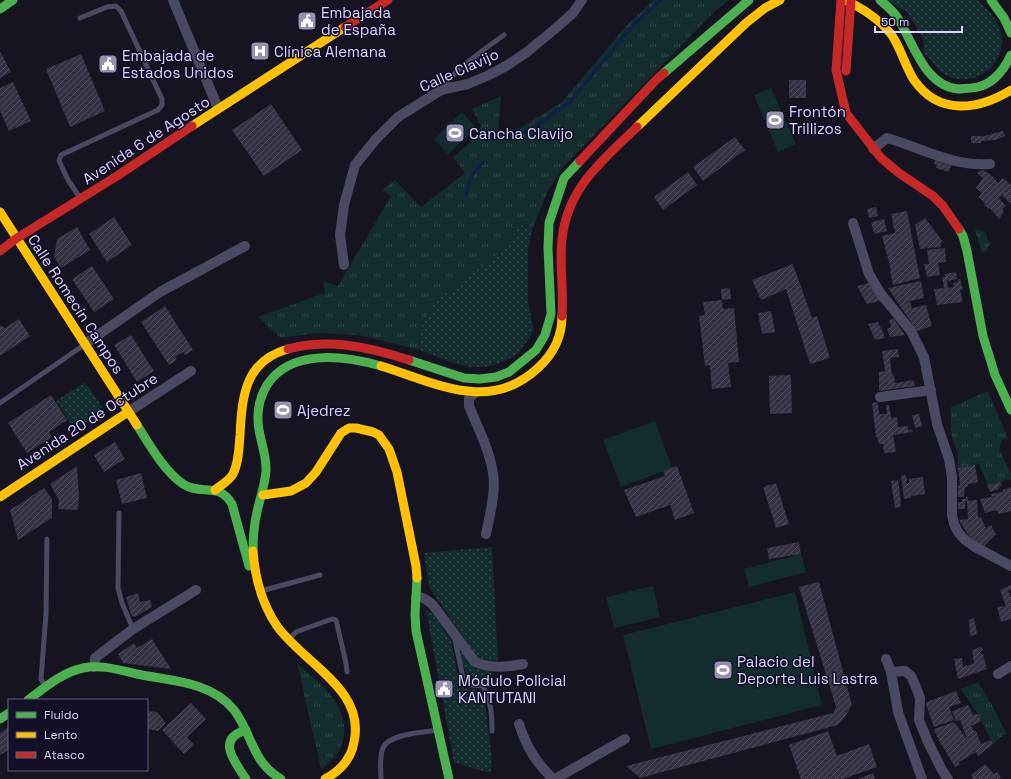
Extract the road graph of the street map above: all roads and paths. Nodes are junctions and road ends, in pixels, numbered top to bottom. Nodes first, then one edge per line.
1 (13, 0) edge
2 (173, 0) edge
3 (388, 0) edge
4 (582, 0) edge
5 (750, 0) edge
6 (780, 0) edge
7 (841, 0) edge
8 (845, 0) edge
9 (851, 0) edge
10 (880, 0) edge
11 (991, 0) edge
12 (0, 9) edge
13 (80, 18) dead end
14 (1011, 33) edge
15 (504, 35) dead end
16 (1011, 55) edge
17 (839, 83) junction
18 (445, 89) junction
19 (1011, 90) edge
20 (218, 108) junction
21 (873, 148) junction
22 (990, 164) dead end
23 (80, 199) junction
24 (0, 212) edge
25 (853, 223) dead end
26 (17, 238) junction
27 (245, 246) dead end
28 (0, 251) edge
29 (344, 265) dead end
30 (85, 344) junction
31 (191, 371) dead end
32 (475, 379) junction
33 (931, 390) junction
34 (475, 392) junction
35 (880, 397) dead end
36 (0, 403) edge
37 (1011, 410) edge
38 (128, 412) junction
39 (215, 490) junction
40 (263, 495) junction
41 (0, 497) edge
42 (119, 513) dead end
43 (486, 534) dead end
44 (47, 539) dead end
45 (1011, 566) edge
46 (320, 575) dead end
47 (257, 580) junction
48 (196, 590) dead end
49 (260, 591) junction
50 (416, 597) junction
51 (133, 630) junction
52 (454, 633) junction
53 (288, 639) junction
54 (886, 659) dead end
55 (523, 664) dead end
56 (1011, 666) edge
57 (94, 667) junction
58 (347, 672) dead end
59 (891, 672) junction
60 (998, 674) dead end
61 (46, 688) junction
62 (30, 699) edge
63 (8, 713) edge
64 (0, 719) edge
65 (519, 724) dead end
66 (246, 730) junction
67 (439, 730) junction
68 (492, 731) dead end
69 (625, 740) dead end
70 (246, 779) edge
71 (281, 779) edge
72 (325, 779) edge
73 (381, 779) edge
74 (449, 779) edge
75 (554, 779) edge
76 (922, 779) edge
77 (948, 779) edge

1 - 12 main road
2 - 20 street
3 - 20 main road, Avenida 6 de Agosto
4 - 18 street, Calle Clavijo
5 - 32 main road
6 - 34 main road
7 - 17 main road
8 - 19 main road
9 - 17 main road, bridge
10 - 16 main road
11 - 14 main road
13 - 23 lane
15 - 18 lane
17 - 21 main road
18 - 29 street, Calle Clavijo
20 - 23 main road, Avenida 6 de Agosto
21 - 22 street
21 - 37 main road
23 - 26 main road, Avenida 6 de Agosto
24 - 26 main road, Calle Romecín Campos
25 - 33 street
26 - 28 main road, Avenida 6 de Agosto
26 - 30 main road, Calle Romecín Campos
27 - 30 street
30 - 36 lane
30 - 38 main road, Calle Romecín Campos
31 - 38 street, Avenida 20 de Octubre
32 - 34 main road
32 - 39 main road
33 - 35 street
33 - 45 street
34 - 40 main road
34 - 43 street
38 - 39 main road, Calle Romecín Campos
38 - 41 main road, Avenida 20 de Octubre
39 - 47 main road
40 - 47 main road
40 - 50 main road
42 - 51 lane
44 - 61 lane
46 - 49 lane
47 - 49 main road
48 - 51 street
49 - 53 main road
50 - 52 street
50 - 67 main road
51 - 57 street
52 - 55 street
52 - 68 lane
53 - 58 lane
53 - 72 main road
54 - 59 street
56 - 60 street
57 - 61 main road
57 - 66 main road
59 - 76 street
59 - 77 street
61 - 62 main road
63 - 64 main road
65 - 75 street
66 - 70 main road
66 - 71 main road
67 - 73 lane
67 - 74 main road
69 - 75 street

